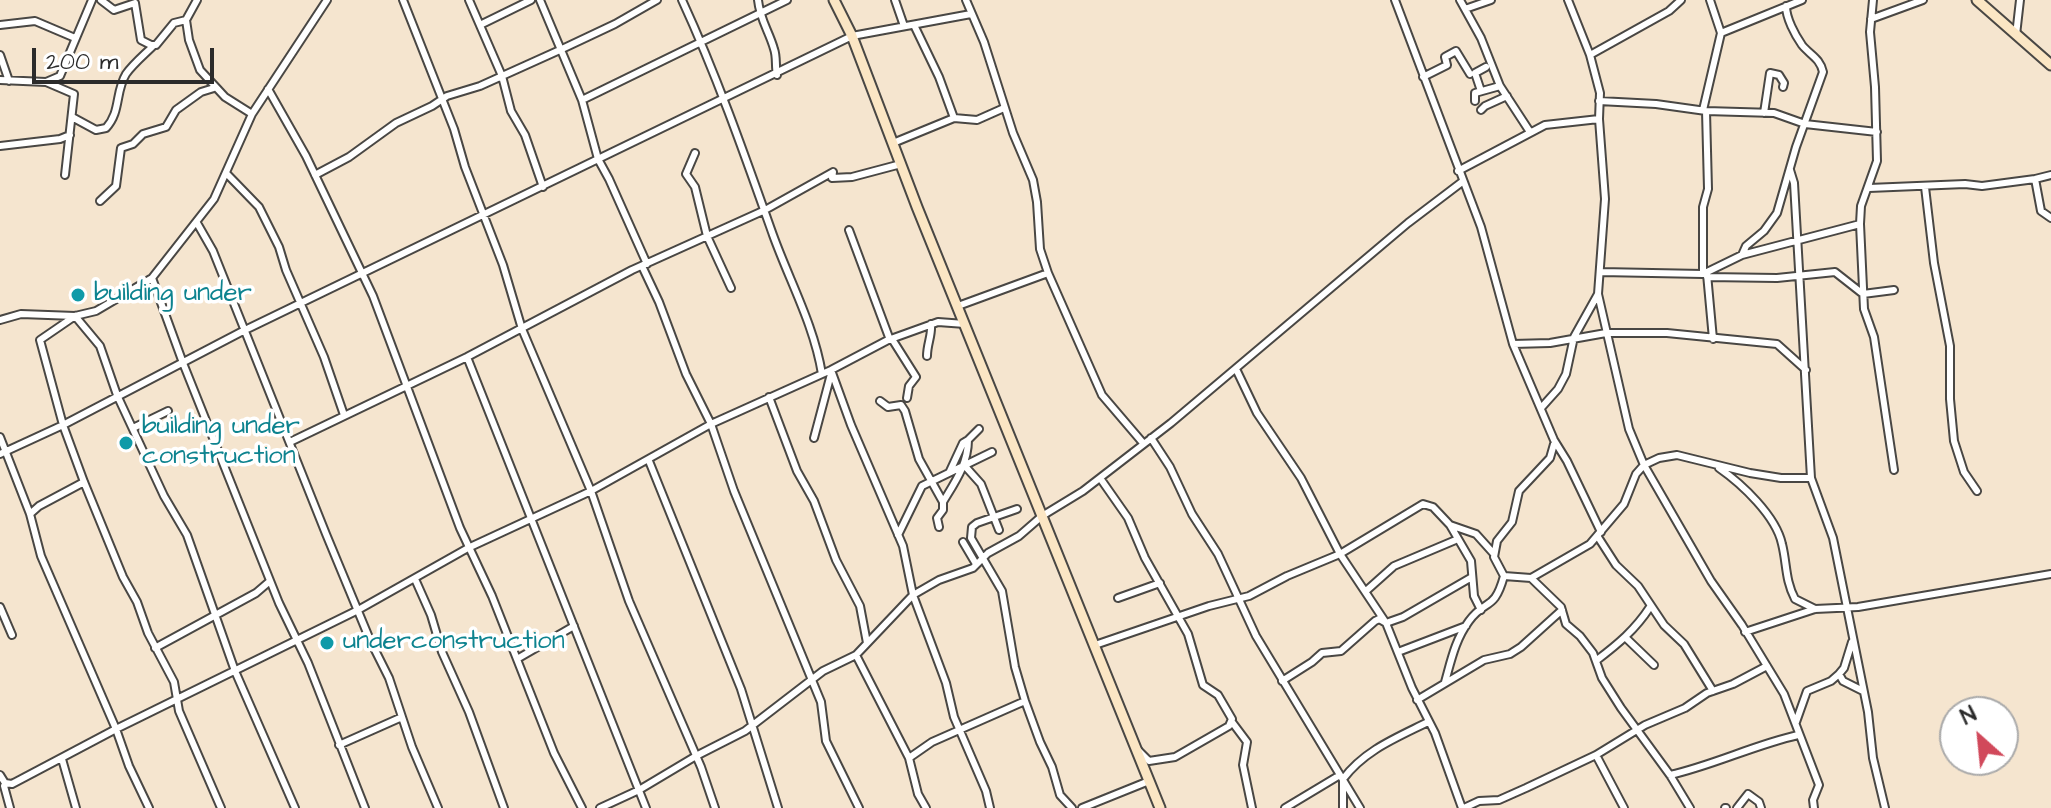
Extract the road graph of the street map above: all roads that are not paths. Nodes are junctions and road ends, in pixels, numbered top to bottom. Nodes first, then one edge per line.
1 (92, 0) edge
2 (101, 0) edge
3 (197, 0) edge
4 (327, 0) edge
5 (403, 0) edge
6 (469, 0) edge
7 (531, 0) edge
8 (540, 0) edge
9 (657, 0) edge
10 (682, 0) edge
11 (758, 0) edge
12 (787, 0) edge
13 (834, 0) edge
14 (895, 0) edge
15 (966, 0) edge
16 (1395, 0) edge
17 (1460, 0) edge
18 (1491, 0) edge
19 (1568, 0) edge
20 (1681, 0) edge
21 (1710, 0) edge
22 (1802, 0) edge
23 (1873, 0) edge
24 (1923, 0) edge
25 (1977, 0) edge
26 (2020, 0) edge
27 (1786, 6) junction
28 (1465, 9) junction
29 (758, 13) junction
30 (971, 14) junction
31 (1871, 19) junction
32 (186, 20) junction
33 (1, 22) edge
34 (480, 25) junction
35 (914, 25) junction
36 (904, 26) junction
37 (1721, 33) junction
38 (2016, 35) junction
39 (852, 36) junction
40 (75, 38) junction
41 (698, 42) junction
42 (153, 46) junction
43 (562, 49) junction
44 (0, 55) edge
45 (1590, 55) junction
46 (2051, 65) edge
47 (1486, 67) dead end
48 (1470, 74) dead end
49 (777, 75) junction
50 (502, 76) junction
51 (1423, 77) junction
52 (0, 80) edge
53 (9, 81) junction
54 (46, 82) junction
55 (1500, 86) junction
56 (1783, 87) dead end
57 (214, 88) junction
58 (268, 89) junction
59 (1481, 91) junction
60 (1507, 96) junction
61 (723, 98) junction
62 (442, 100) junction
63 (582, 100) junction
64 (1475, 101) dead end
65 (1599, 101) junction
66 (1004, 108) junction
67 (1481, 110) dead end
68 (1704, 111) junction
69 (1764, 113) junction
70 (252, 114) junction
71 (72, 117) junction
72 (954, 118) junction
73 (1599, 119) junction
74 (1805, 124) junction
75 (1530, 132) junction
76 (1877, 132) junction
77 (70, 135) junction
78 (893, 143) junction
79 (0, 146) edge
80 (695, 153) dead end
81 (598, 159) junction
82 (901, 164) junction
83 (1790, 170) junction
84 (1458, 171) junction
85 (226, 173) junction
86 (65, 175) dead end
87 (315, 175) junction
88 (2051, 175) edge
89 (2035, 179) junction
90 (1462, 182) junction
91 (543, 187) junction
92 (1925, 187) junction
93 (1869, 188) junction
94 (100, 201) dead end
95 (765, 210) junction
96 (484, 215) junction
97 (2051, 218) edge
98 (197, 223) junction
99 (1860, 224) junction
100 (849, 230) dead end
101 (707, 236) junction
102 (1796, 239) junction
103 (1742, 255) junction
104 (644, 265) junction
105 (1601, 272) junction
106 (362, 273) junction
107 (1048, 273) junction
108 (1706, 275) junction
109 (1800, 275) junction
110 (152, 278) junction
111 (731, 288) dead end
112 (1894, 290) dead end
113 (1598, 294) junction
114 (1863, 294) junction
115 (301, 303) junction
116 (958, 306) junction
117 (75, 316) junction
118 (0, 320) edge
119 (931, 324) junction
120 (965, 324) junction
121 (522, 329) junction
122 (243, 331) junction
123 (1606, 333) junction
124 (1574, 337) junction
125 (891, 339) junction
126 (1713, 339) junction
127 (1513, 344) junction
128 (927, 356) dead end
129 (467, 357) junction
130 (183, 363) junction
131 (1236, 369) junction
132 (831, 370) junction
133 (1806, 370) junction
134 (822, 374) junction
135 (409, 386) junction
136 (117, 395) junction
137 (769, 397) junction
138 (907, 398) dead end
139 (880, 401) dead end
140 (1541, 408) junction
141 (168, 411) dead end
142 (344, 415) junction
143 (711, 424) junction
144 (63, 425) junction
145 (133, 428) junction
146 (979, 429) dead end
147 (0, 437) edge
148 (814, 438) dead end
149 (1151, 438) junction
150 (968, 440) junction
151 (1554, 440) junction
152 (290, 442) junction
153 (1143, 443) junction
154 (4, 452) edge
155 (992, 452) dead end
156 (649, 461) junction
157 (964, 465) junction
158 (1644, 465) junction
159 (1715, 465) junction
160 (1894, 470) dead end
161 (949, 471) junction
162 (1100, 478) junction
163 (1811, 478) junction
164 (930, 480) junction
165 (84, 482) junction
166 (591, 491) junction
167 (1977, 491) dead end
168 (943, 502) junction
169 (1017, 509) dead end
170 (30, 514) junction
171 (1042, 516) junction
172 (994, 517) junction
173 (534, 519) junction
174 (1450, 525) junction
175 (939, 527) dead end
176 (999, 530) dead end
177 (898, 535) junction
178 (1600, 535) junction
179 (1458, 539) junction
180 (963, 542) dead end
181 (468, 548) junction
182 (1340, 554) junction
183 (1494, 554) junction
184 (983, 559) junction
185 (976, 564) junction
186 (2051, 574) edge
187 (1504, 576) junction
188 (1472, 577) junction
189 (1531, 578) junction
190 (415, 579) junction
191 (270, 581) junction
192 (1160, 583) junction
193 (1366, 591) junction
194 (913, 595) junction
195 (1118, 598) dead end
196 (1239, 599) junction
197 (1795, 599) junction
198 (1848, 606) junction
199 (0, 607) edge
200 (1650, 607) junction
201 (1815, 609) junction
202 (358, 610) junction
203 (1481, 610) junction
204 (1562, 610) junction
205 (215, 615) junction
206 (1794, 615) junction
207 (1179, 617) junction
208 (1386, 623) junction
209 (574, 626) junction
210 (1466, 626) junction
211 (1745, 632) junction
212 (12, 635) dead end
213 (1626, 638) junction
214 (298, 641) junction
215 (1852, 642) junction
216 (867, 643) junction
217 (1095, 645) junction
218 (155, 648) junction
219 (1398, 652) junction
220 (856, 655) junction
221 (517, 659) junction
222 (1597, 660) junction
223 (1654, 665) dead end
224 (1767, 666) junction
225 (235, 671) junction
226 (1839, 674) junction
227 (1448, 680) junction
228 (1282, 681) junction
229 (812, 682) junction
230 (1713, 691) junction
231 (1863, 691) junction
232 (177, 699) junction
233 (1417, 700) junction
234 (1025, 701) junction
235 (402, 717) junction
236 (1232, 722) junction
237 (1428, 722) junction
238 (1796, 722) junction
239 (752, 726) junction
240 (116, 729) junction
241 (959, 729) junction
242 (1636, 731) junction
243 (1798, 735) junction
244 (339, 745) junction
245 (1135, 748) junction
246 (1596, 755) junction
247 (696, 756) junction
248 (909, 758) junction
249 (62, 759) junction
250 (0, 775) edge
251 (1670, 775) junction
252 (1341, 777) junction
253 (1149, 781) junction
254 (4, 786) edge
255 (639, 790) junction
256 (1063, 805) edge
257 (10, 808) edge
258 (76, 808) edge
259 (149, 808) edge
260 (221, 808) edge
261 (295, 808) edge
262 (365, 808) edge
263 (438, 808) edge
264 (504, 808) edge
265 (582, 808) edge
266 (600, 808) edge
267 (646, 808) edge
268 (715, 808) edge
269 (778, 808) edge
270 (859, 808) edge
271 (926, 808) edge
272 (990, 808) edge
273 (1072, 808) edge
274 (1082, 808) edge
275 (1160, 808) edge
276 (1252, 808) edge
277 (1285, 808) edge
278 (1343, 808) edge
279 (1360, 808) edge
280 (1463, 808) edge
281 (1624, 808) edge
282 (1689, 808) edge
283 (1737, 808) edge
284 (1761, 808) edge
285 (1814, 808) edge
286 (1885, 808) edge

1 - 40 street
2 - 42 street
3 - 32 street
4 - 58 street
5 - 62 street
6 - 34 street
7 - 34 street
8 - 43 street
9 - 43 street
10 - 41 street
11 - 29 street
12 - 29 street
13 - 39 main road
14 - 36 street
15 - 30 street
16 - 51 street
17 - 28 street
18 - 28 street
19 - 45 street
20 - 45 street
21 - 37 street
22 - 27 street
23 - 31 street
24 - 31 street
25 - 38 main road
26 - 38 street
27 - 37 street
27 - 74 street
28 - 55 street
29 - 41 street
29 - 49 street
30 - 35 street
30 - 66 street
31 - 76 street
32 - 42 street
32 - 57 street
33 - 40 street
34 - 50 street
35 - 36 street
35 - 72 street
36 - 39 street
37 - 68 street
38 - 46 main road
39 - 49 street
39 - 78 main road
40 - 54 street
41 - 61 street
41 - 63 street
42 - 71 street
43 - 50 street
43 - 63 street
44 - 53 street
45 - 65 street
47 - 59 street
48 - 51 street
49 - 61 street
50 - 62 street
50 - 91 street
51 - 84 street
52 - 53 street
53 - 54 street
54 - 71 street
55 - 59 street
55 - 60 street
56 - 69 street
57 - 70 street
57 - 94 street
58 - 70 street
58 - 87 street
59 - 64 street
60 - 67 street
60 - 75 street
61 - 81 street
61 - 95 street
62 - 87 street
62 - 96 street
63 - 81 street
65 - 68 street
65 - 73 street
66 - 72 street
66 - 107 street
68 - 69 street
68 - 108 street
69 - 74 street
70 - 85 street
71 - 77 street
72 - 78 street
73 - 75 street
73 - 105 street
74 - 76 street
74 - 83 street
75 - 84 street
76 - 93 street
77 - 79 street
77 - 86 street
78 - 82 main road
80 - 101 street
81 - 91 street
81 - 104 street
82 - 95 street
82 - 116 main road
83 - 102 street
83 - 103 street
84 - 90 street
85 - 98 street
85 - 115 street
87 - 106 street
88 - 89 street
89 - 92 street
89 - 97 street
90 - 127 street
90 - 131 street
91 - 96 street
92 - 93 street
92 - 167 street
93 - 99 street
95 - 101 street
95 - 134 street
96 - 106 street
96 - 121 street
98 - 110 street
98 - 122 street
99 - 102 street
99 - 114 street
100 - 125 street
101 - 104 street
101 - 111 street
102 - 103 street
102 - 109 street
103 - 108 street
104 - 121 street
104 - 143 street
105 - 108 street
105 - 113 street
106 - 115 street
106 - 135 street
107 - 116 street
107 - 153 street
108 - 109 street
108 - 126 street
109 - 114 street
109 - 133 street
110 - 117 street
110 - 130 street
112 - 114 street
113 - 123 street
113 - 124 street
114 - 160 street
115 - 122 street
115 - 142 street
116 - 120 main road
117 - 118 street
117 - 136 street
117 - 144 street
119 - 120 street
119 - 125 street
119 - 128 street
120 - 171 main road
121 - 129 street
121 - 166 street
122 - 130 street
122 - 152 street
123 - 124 street
123 - 126 street
123 - 158 street
124 - 127 street
124 - 140 street
125 - 132 street
125 - 138 street
126 - 133 street
127 - 140 street
129 - 135 street
129 - 173 street
130 - 136 street
130 - 191 street
131 - 149 street
131 - 182 street
132 - 134 street
132 - 148 street
132 - 177 street
133 - 163 street
134 - 137 street
135 - 142 street
135 - 181 street
136 - 144 street
136 - 145 street
137 - 143 street
137 - 216 street
139 - 164 street
140 - 151 street
141 - 145 street
142 - 152 street
143 - 156 street
143 - 229 street
144 - 154 street
144 - 165 street
145 - 205 street
146 - 150 street
147 - 154 street
149 - 153 street
149 - 196 street
150 - 157 street
150 - 161 street
151 - 178 street
151 - 183 street
152 - 202 street
153 - 162 street
154 - 170 street
155 - 157 street
156 - 166 street
156 - 239 street
157 - 161 street
157 - 168 street
157 - 172 street
158 - 159 street
158 - 178 street
158 - 211 street
159 - 163 street
159 - 197 street
161 - 164 street
162 - 171 street
162 - 192 street
163 - 198 street
164 - 168 street
164 - 177 street
165 - 170 street
165 - 218 street
166 - 173 street
166 - 247 street
168 - 175 street
169 - 172 street
170 - 240 street
171 - 184 street
171 - 217 main road
172 - 176 street
172 - 184 street
173 - 181 street
173 - 209 street
174 - 179 street
174 - 182 street
174 - 183 street
177 - 194 street
178 - 189 street
178 - 200 street
179 - 188 street
179 - 193 street
180 - 185 street
181 - 190 street
181 - 221 street
182 - 193 street
182 - 196 street
183 - 187 street
184 - 185 street
184 - 234 street
185 - 194 street
186 - 198 street
187 - 189 street
187 - 203 street
188 - 203 street
188 - 208 street
189 - 204 street
190 - 202 street
190 - 264 street
191 - 205 street
191 - 214 street
192 - 195 street
192 - 207 street
193 - 208 street
194 - 216 street
194 - 241 street
196 - 207 street
196 - 228 street
197 - 201 street
197 - 206 street
198 - 201 street
198 - 215 street
199 - 212 street
200 - 213 street
200 - 230 street
201 - 206 street
202 - 214 street
202 - 235 street
203 - 210 street
204 - 222 street
204 - 227 street
205 - 218 street
205 - 225 street
206 - 211 street
207 - 217 street
207 - 236 street
208 - 219 street
208 - 228 street
209 - 221 street
209 - 255 street
210 - 219 street
210 - 227 street
211 - 224 street
213 - 222 street
213 - 223 street
214 - 225 street
214 - 244 street
215 - 226 street
215 - 231 street
216 - 220 street
217 - 245 main road
218 - 232 street
219 - 233 street
220 - 229 street
220 - 248 street
221 - 265 street
222 - 242 street
224 - 230 street
224 - 238 street
225 - 232 street
225 - 261 street
226 - 231 street
226 - 238 street
227 - 233 street
228 - 252 street
229 - 239 street
229 - 270 street
230 - 242 street
231 - 286 street
232 - 240 street
232 - 260 street
233 - 237 street
234 - 241 street
234 - 256 street
235 - 244 street
235 - 263 street
236 - 245 street
236 - 276 street
237 - 252 street
237 - 280 street
238 - 243 street
239 - 247 street
239 - 269 street
240 - 249 street
240 - 259 street
241 - 248 street
241 - 272 street
242 - 246 street
242 - 251 street
243 - 251 street
243 - 285 street
244 - 262 street
245 - 253 main road
246 - 280 street
246 - 281 street
247 - 255 street
247 - 268 street
248 - 271 street
249 - 254 street
249 - 258 street
250 - 254 street
251 - 282 street
252 - 277 street
252 - 278 street
252 - 279 street
253 - 274 street
253 - 275 main road
254 - 257 street
255 - 266 street
255 - 267 street
256 - 273 street
283 - 284 street

